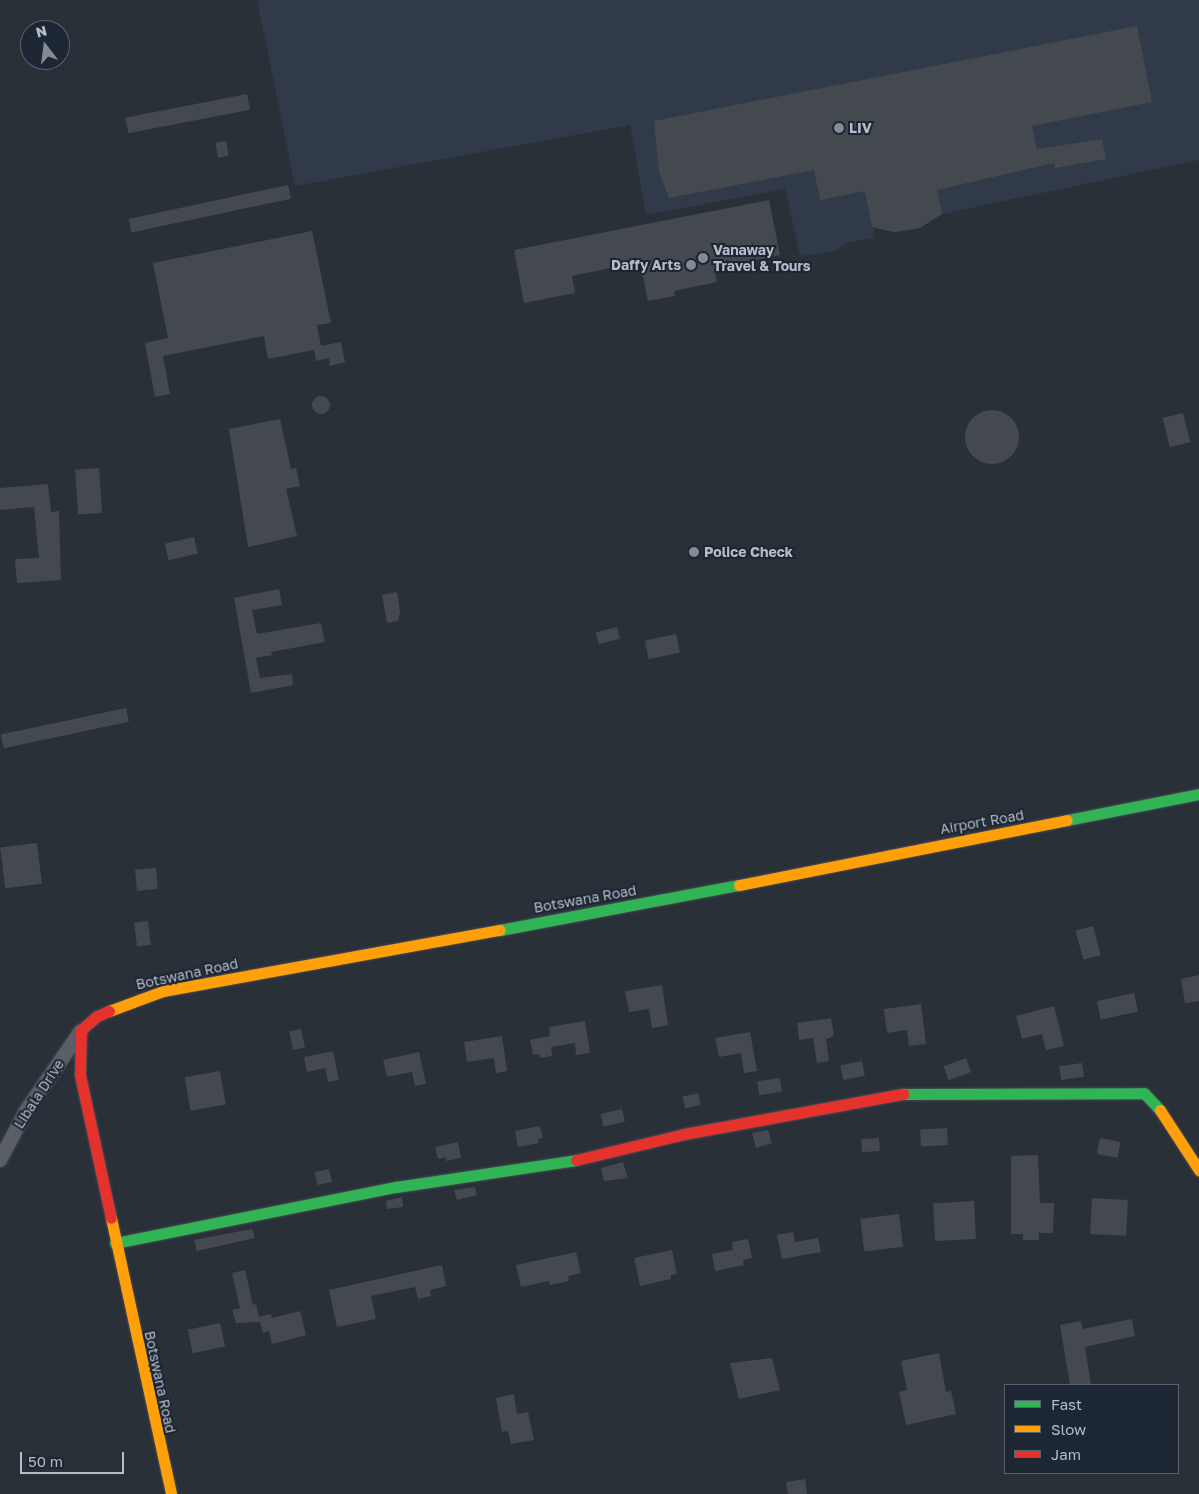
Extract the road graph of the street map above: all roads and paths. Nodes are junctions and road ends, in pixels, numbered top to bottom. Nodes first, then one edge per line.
1 (1199, 794) edge
2 (771, 879) joint
3 (81, 1030) junction
4 (0, 1160) edge
5 (1199, 1170) edge
6 (115, 1243) junction
7 (171, 1494) edge

1 - 2 street, Airport Road
2 - 3 street, Botswana Road
3 - 4 street, Libala Drive
3 - 6 street, Botswana Road
5 - 6 street
6 - 7 street, Botswana Road

